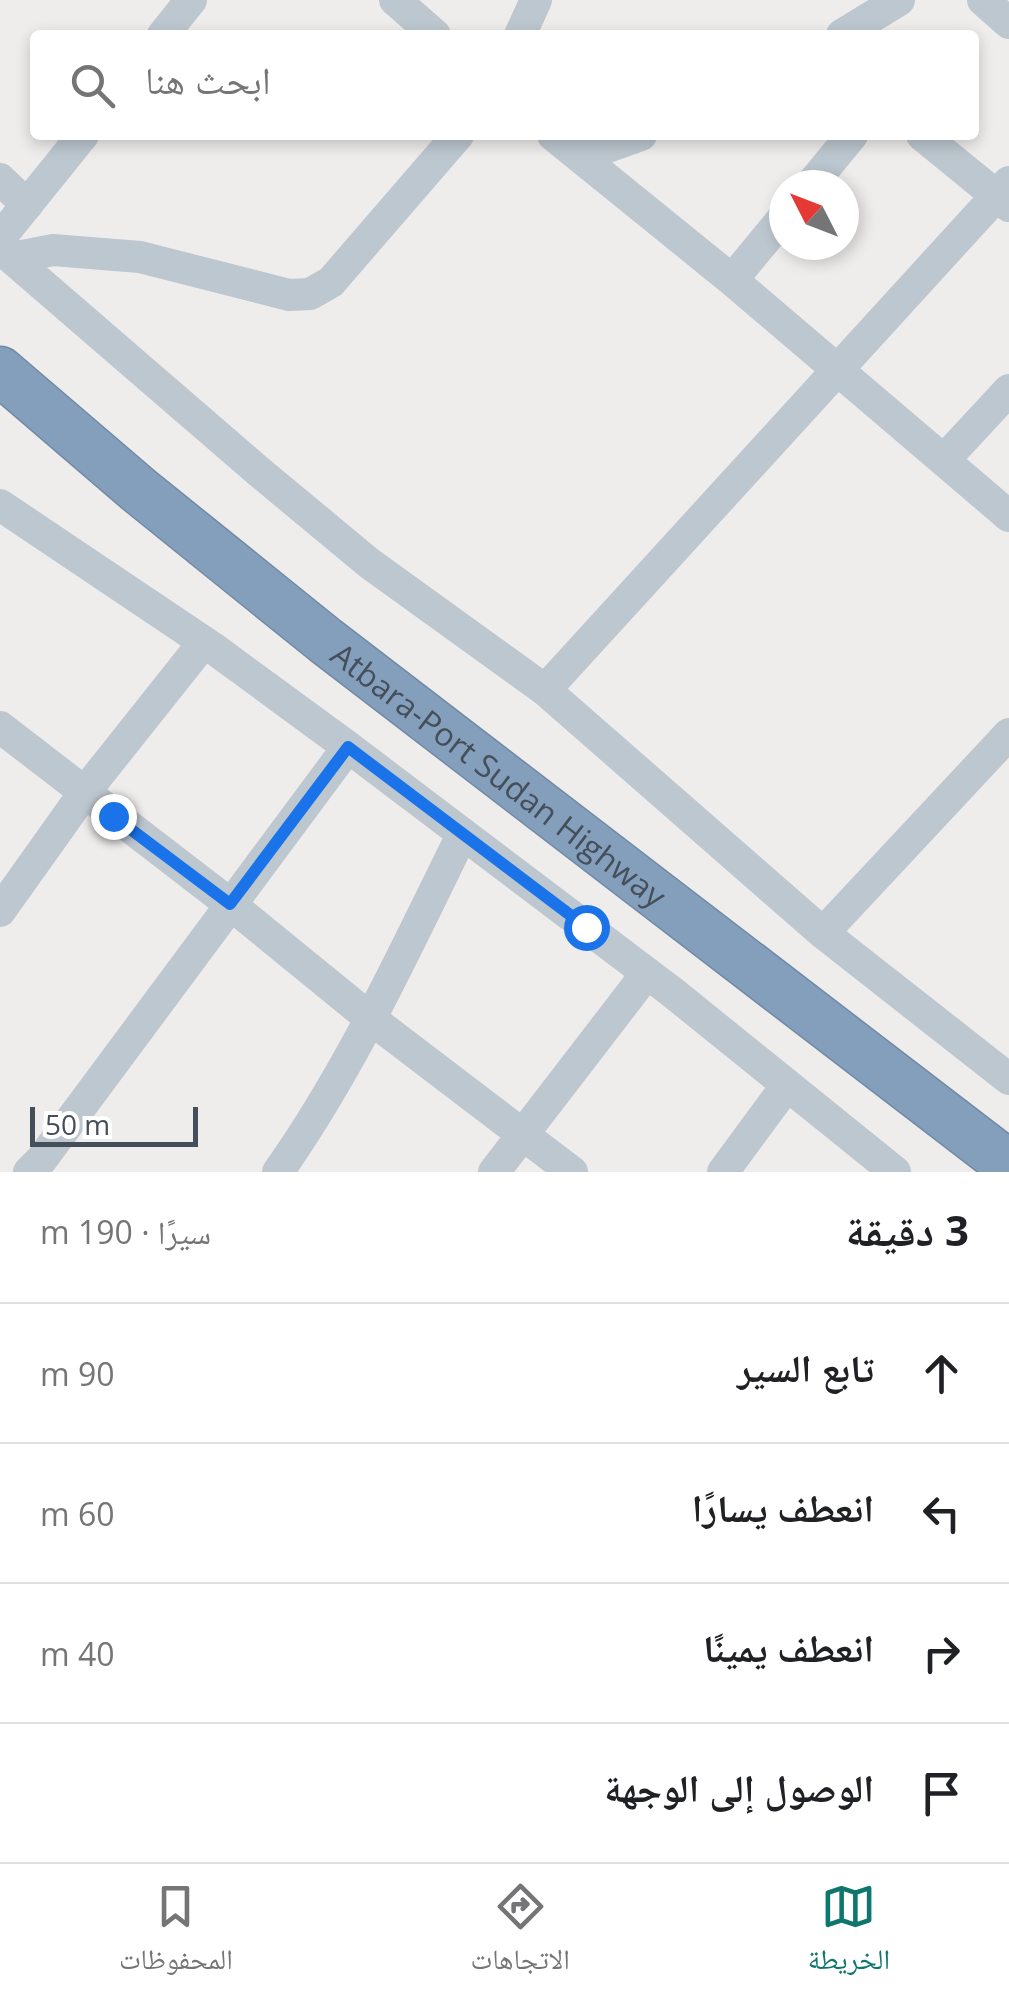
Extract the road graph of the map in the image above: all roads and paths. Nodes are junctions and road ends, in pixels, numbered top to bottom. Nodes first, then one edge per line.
1 (191, 0) edge
2 (395, 0) edge
3 (536, 0) edge
4 (899, 0) edge
5 (983, 0) edge
6 (1009, 23) edge
7 (167, 30) edge
8 (429, 30) edge
9 (522, 30) edge
10 (850, 30) edge
11 (79, 140) edge
12 (454, 140) edge
13 (559, 140) edge
14 (628, 140) edge
15 (848, 140) edge
16 (929, 140) edge
17 (580, 157) junction
18 (823, 170) edge
19 (0, 178) edge
20 (1005, 194) edge
21 (27, 205) junction
22 (769, 235) edge
23 (4, 248) edge
24 (732, 280) junction
25 (837, 368) junction
26 (0, 371) edge
27 (1009, 390) edge
28 (944, 460) junction
29 (0, 505) edge
30 (1009, 516) edge
31 (204, 642) junction
32 (545, 690) junction
33 (0, 727) edge
34 (1009, 734) edge
35 (348, 747) junction
36 (84, 794) junction
37 (462, 834) junction
38 (230, 904) junction
39 (0, 912) edge
40 (823, 933) junction
41 (648, 974) junction
42 (371, 1019) junction
43 (1009, 1080) edge
44 (787, 1085) junction
45 (523, 1134) junction
46 (1009, 1164) edge
47 (888, 1170) edge
48 (29, 1172) edge
49 (278, 1172) edge
50 (494, 1172) edge
51 (572, 1172) edge
52 (723, 1172) edge

1 - 7 street
2 - 8 street
3 - 9 street
4 - 10 street
5 - 6 street
11 - 21 street
12 - 23 street
13 - 17 street
14 - 17 street
15 - 18 street
16 - 20 street
17 - 24 street
19 - 21 street
20 - 25 street
21 - 23 street
22 - 24 street
23 - 32 street
24 - 25 street
25 - 28 street
25 - 32 street
26 - 46 highway, Atbara-Port Sudan Highway
27 - 28 street
28 - 30 street
29 - 31 street
31 - 35 street
31 - 36 street
32 - 40 street
33 - 36 street
34 - 40 street
35 - 37 street
35 - 38 street
36 - 38 street
36 - 39 street
37 - 41 street
37 - 42 street
38 - 42 street
38 - 48 street
40 - 43 street
41 - 44 street
41 - 45 street
42 - 45 street
42 - 49 street
44 - 47 street
44 - 52 street
45 - 50 street
45 - 51 street

